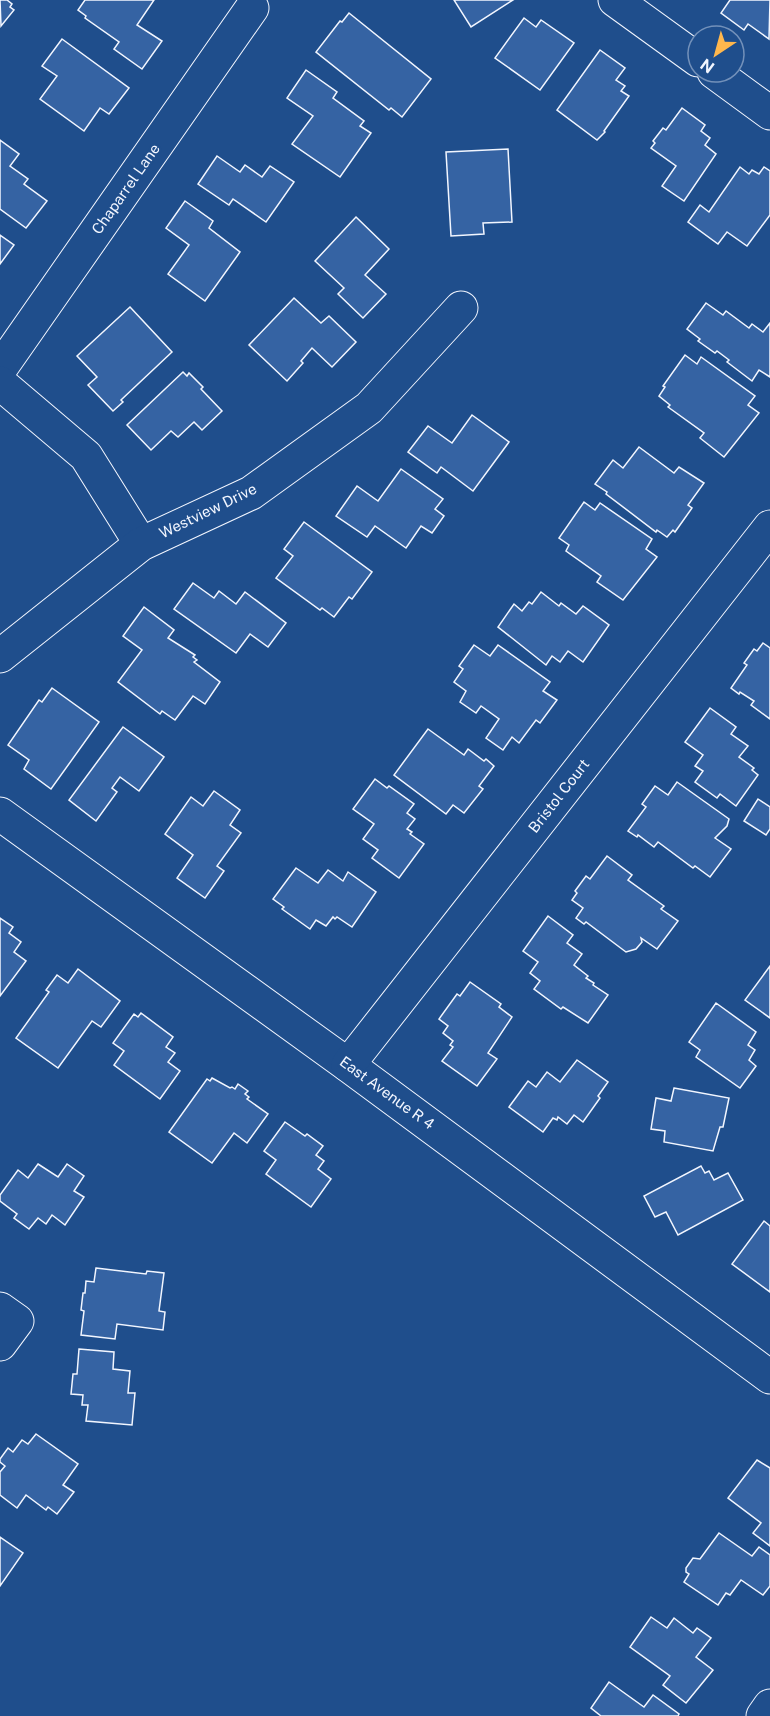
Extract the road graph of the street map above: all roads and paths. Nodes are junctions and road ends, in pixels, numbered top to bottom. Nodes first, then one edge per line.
1 (615, 0) edge
2 (252, 8) dead end
3 (686, 51) edge
4 (731, 84) edge
5 (770, 112) edge
6 (461, 308) dead end
7 (0, 369) edge
8 (0, 383) edge
9 (770, 527) edge
10 (141, 544) junction
11 (0, 656) edge
12 (0, 814) edge
13 (348, 1065) junction
14 (770, 1377) edge
15 (770, 1706) edge
16 (763, 1716) edge

1 - 3 street
2 - 7 street, Chaparrel Lane
4 - 5 street
6 - 10 street, Westview Drive
8 - 10 street
9 - 13 street, Bristol Court
10 - 11 street, Westview Drive
12 - 13 street, East Avenue R 4
13 - 14 street, East Avenue R 4
15 - 16 street

